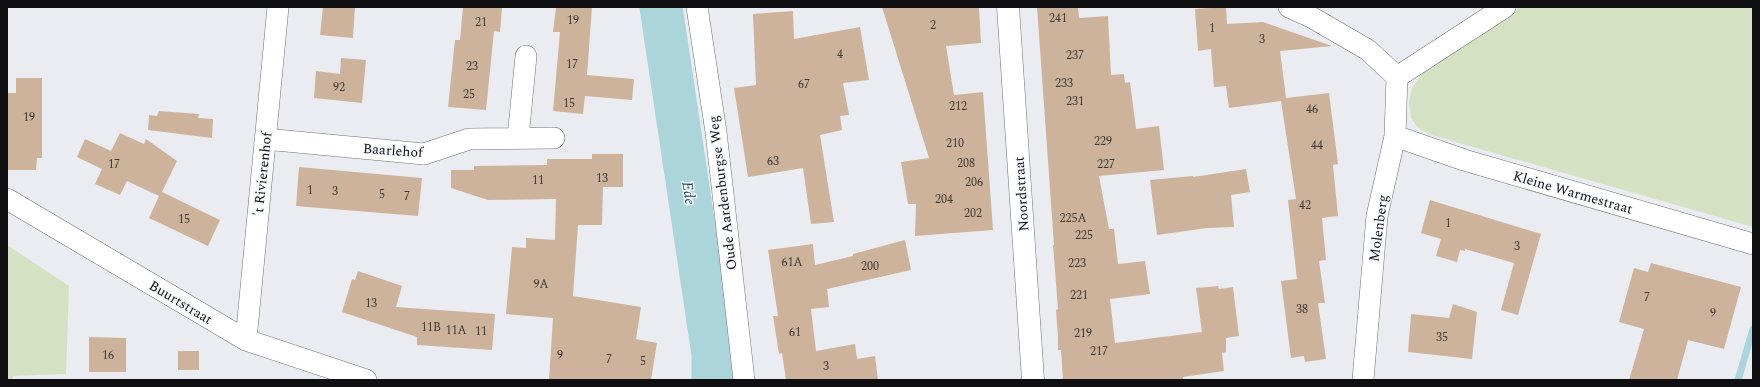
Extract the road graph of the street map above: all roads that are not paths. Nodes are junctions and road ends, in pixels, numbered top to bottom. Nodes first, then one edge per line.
1 (278, 7) edge
2 (697, 7) edge
3 (1008, 7) edge
4 (1289, 7) edge
5 (1505, 7) edge
6 (526, 56) dead end
7 (1397, 77) junction
8 (1395, 136) junction
9 (518, 138) junction
10 (554, 138) dead end
11 (265, 139) junction
12 (7, 199) edge
13 (1753, 244) edge
14 (246, 340) junction
15 (366, 380) edge
16 (744, 380) edge
17 (1033, 380) edge
18 (1363, 380) edge

1 - 11 street, 't Rivierenhof
2 - 16 street, Oude Aardenburgse Weg
3 - 17 street, Noordstraat
4 - 7 street
5 - 7 street
6 - 9 street
7 - 8 street, Molenberg
8 - 13 street, Kleine Warmestraat
8 - 18 street, Molenberg
9 - 10 street, Baarlehof
9 - 11 street, Baarlehof
11 - 14 street, 't Rivierenhof
12 - 14 street, Buurtstraat
14 - 15 street, Buurtstraat

